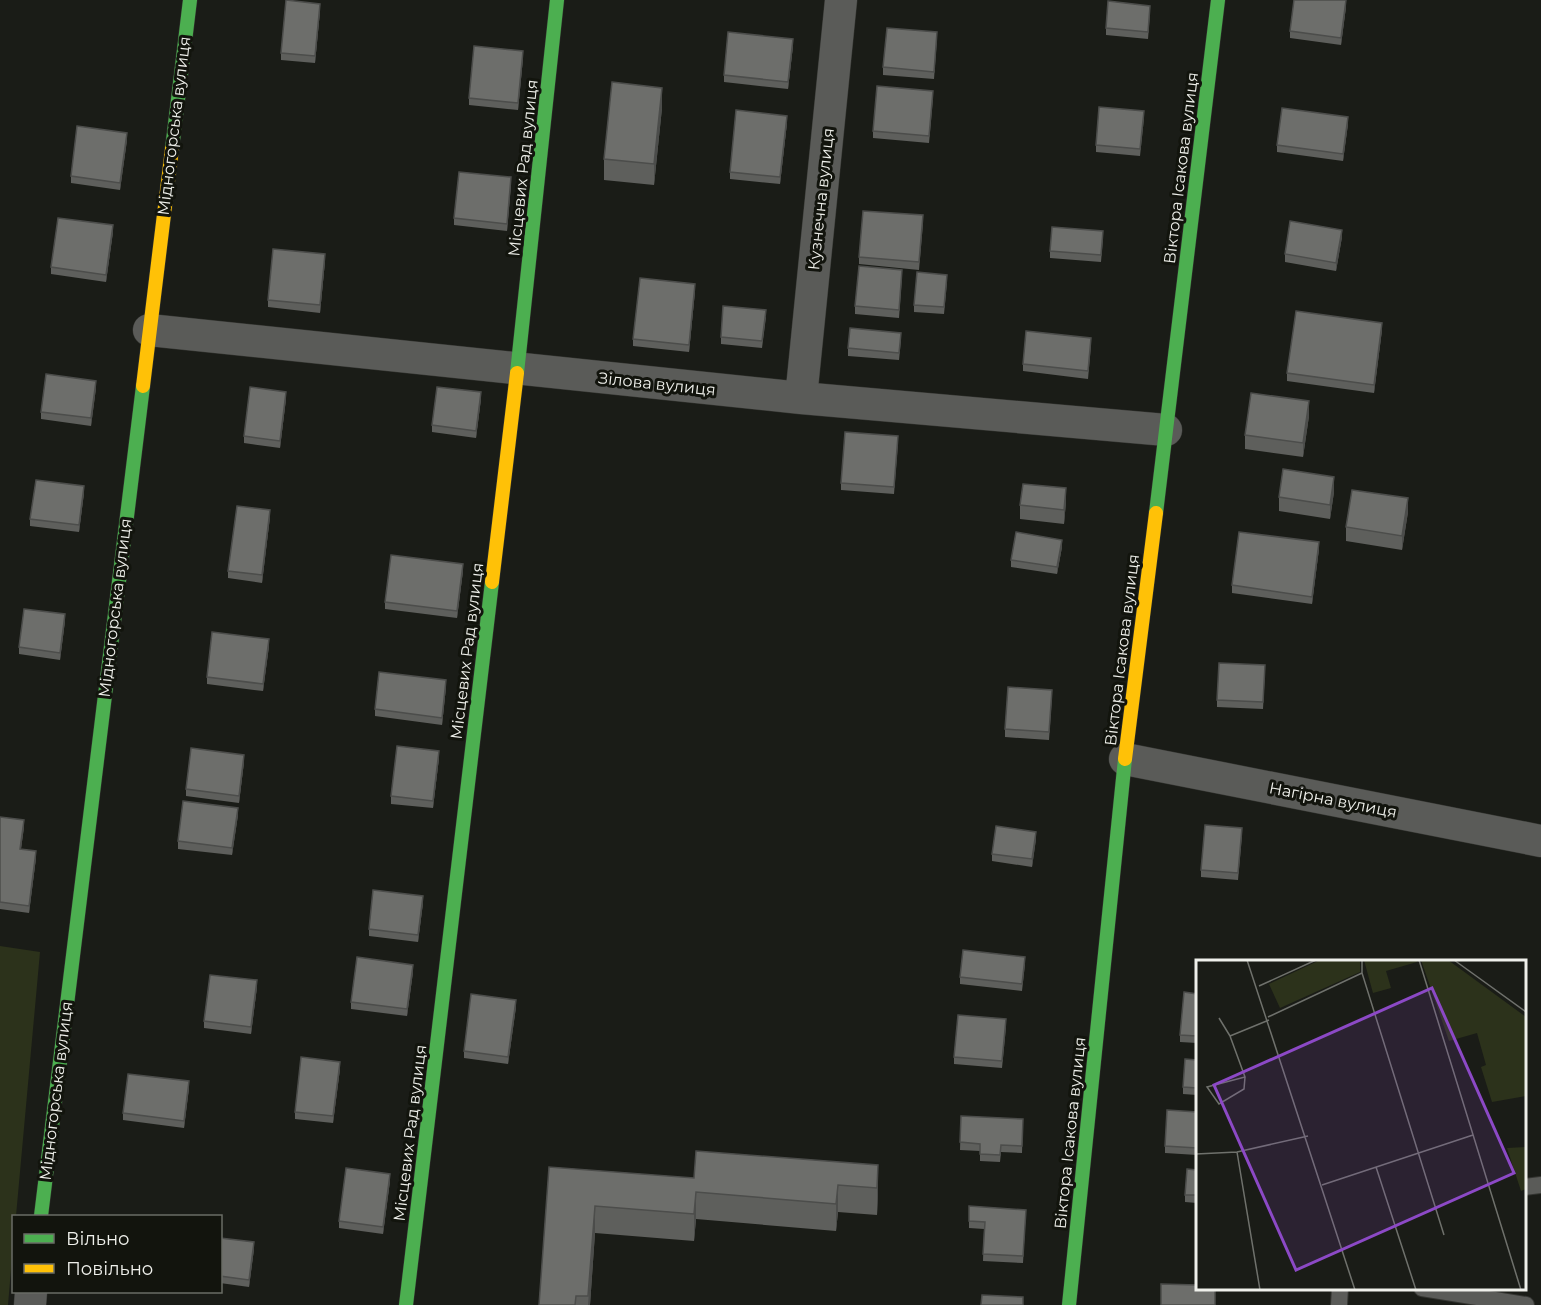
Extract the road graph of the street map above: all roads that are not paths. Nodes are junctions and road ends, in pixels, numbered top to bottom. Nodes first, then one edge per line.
1 (190, 0) edge
2 (558, 0) edge
3 (841, 0) edge
4 (1218, 0) edge
5 (149, 330) junction
6 (518, 369) junction
7 (801, 398) junction
8 (1166, 430) junction
9 (1125, 759) junction
10 (1541, 841) edge
11 (1541, 1185) edge
12 (1526, 1187) edge
13 (40, 1215) edge
14 (1340, 1290) edge
15 (1434, 1290) edge
16 (406, 1305) edge
17 (1069, 1305) edge
18 (1339, 1305) edge
19 (1526, 1305) edge

1 - 5 street, Мідногорська вулиця
2 - 6 street, Місцевих Рад вулиця
3 - 7 street, Кузнечна вулиця
4 - 8 street, Віктора Ісакова вулиця
5 - 6 street, Зілова вулиця
5 - 13 street, Мідногорська вулиця
6 - 7 street, Зілова вулиця
6 - 16 street, Місцевих Рад вулиця
7 - 8 street, Зілова вулиця
8 - 9 street, Віктора Ісакова вулиця
9 - 10 street, Нагірна вулиця
9 - 17 street, Віктора Ісакова вулиця
11 - 12 lane
14 - 18 lane
15 - 19 lane

